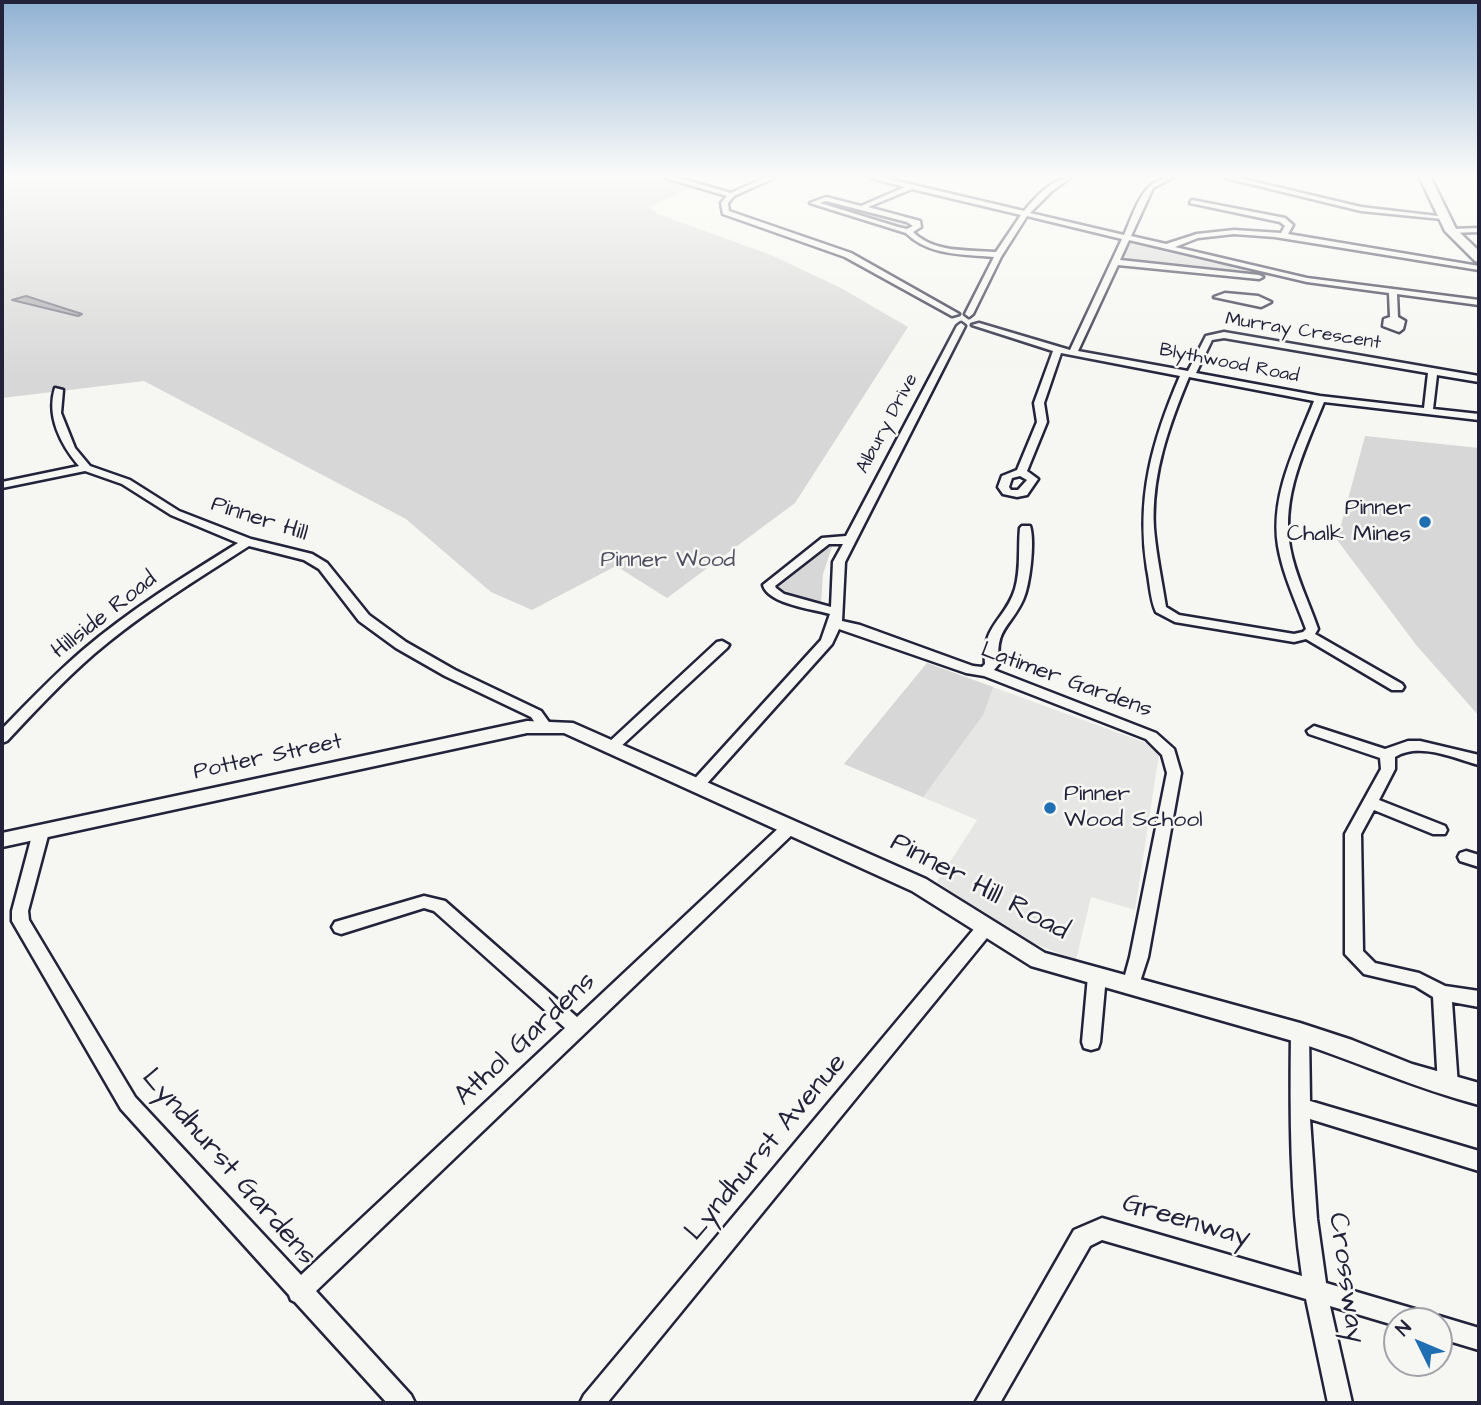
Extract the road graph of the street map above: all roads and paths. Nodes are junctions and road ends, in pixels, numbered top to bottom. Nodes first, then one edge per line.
1 (816, 244) edge
2 (927, 244) edge
3 (1007, 244) edge
4 (1123, 244) edge
5 (1152, 244) edge
6 (1172, 244) edge
7 (1325, 244) edge
8 (1465, 244) edge
9 (1166, 247) junction
10 (1000, 255) junction
11 (1479, 258) edge
12 (1114, 262) junction
13 (1479, 268) edge
14 (1267, 274) junction
15 (1241, 275) junction
16 (1394, 292) junction
17 (1243, 297) dead end
18 (1479, 302) edge
19 (969, 314) junction
20 (1394, 318) dead end
21 (958, 320) junction
22 (976, 325) junction
23 (1058, 350) junction
24 (1073, 353) junction
25 (1433, 371) junction
26 (1189, 374) junction
27 (1479, 379) edge
28 (58, 390) dead end
29 (1320, 399) junction
30 (1427, 412) junction
31 (1479, 417) edge
32 (86, 468) junction
33 (1021, 472) dead end
34 (2, 485) edge
35 (1026, 528) dead end
36 (848, 540) junction
37 (247, 542) junction
38 (836, 618) junction
39 (1308, 635) junction
40 (722, 645) dead end
41 (986, 672) junction
42 (1394, 682) dead end
43 (544, 725) junction
44 (1314, 732) dead end
45 (2, 738) edge
46 (613, 746) junction
47 (1387, 755) junction
48 (1479, 760) edge
49 (697, 785) junction
50 (1369, 802) junction
51 (790, 827) junction
52 (1439, 830) dead end
53 (41, 832) junction
54 (2, 840) edge
55 (341, 927) dead end
56 (985, 928) junction
57 (1097, 976) junction
58 (1131, 986) junction
59 (1442, 993) junction
60 (1479, 999) edge
61 (579, 1029) junction
62 (1300, 1033) junction
63 (1091, 1042) dead end
64 (1448, 1086) junction
65 (1479, 1094) edge
66 (1299, 1107) junction
67 (1479, 1161) edge
68 (1313, 1290) junction
69 (299, 1292) junction
70 (1383, 1311) edge
71 (1453, 1331) edge
72 (1479, 1339) edge
73 (403, 1403) edge
74 (592, 1403) edge
75 (986, 1403) edge
76 (1340, 1403) edge

1 - 21 street
2 - 10 street
3 - 10 street
4 - 12 street
5 - 9 street
6 - 9 street
7 - 13 street
8 - 11 main road
9 - 14 street
10 - 19 street
12 - 15 street
12 - 24 street
14 - 15 street
14 - 16 street
15 - 17 street
16 - 18 street
16 - 20 street
19 - 21 street
19 - 22 street
21 - 22 street
21 - 36 street, Albury Drive
22 - 23 street, Blythwood Road
23 - 24 street, Blythwood Road
23 - 33 street
24 - 26 street, Blythwood Road
25 - 26 street, Murray Crescent
25 - 27 street, Murray Crescent
25 - 30 street
26 - 29 street, Blythwood Road
26 - 39 street
28 - 32 street
29 - 30 street, Blythwood Road
29 - 39 street
30 - 31 street, Blythwood Road
32 - 34 street
32 - 37 street, Pinner Hill
35 - 41 street
36 - 38 street, Albury Drive
36 - 38 street
37 - 43 street, Pinner Hill
37 - 45 street, Hillside Road
38 - 41 street, Latimer Gardens
38 - 49 street, Albury Drive
39 - 42 street
40 - 46 street
41 - 58 street, Latimer Gardens
43 - 46 street, Pinner Hill Road
43 - 53 street, Potter Street
44 - 47 street
46 - 49 street, Pinner Hill Road
47 - 48 street
47 - 50 street
49 - 51 street, Pinner Hill Road
50 - 52 street
50 - 59 street
51 - 56 street, Pinner Hill Road
51 - 61 street, Athol Gardens
53 - 54 street, Potter Street
53 - 69 street, Lyndhurst Gardens
55 - 61 street
56 - 57 street, Pinner Hill Road
56 - 74 street, Lyndhurst Avenue
57 - 58 street, Pinner Hill Road
57 - 63 street
58 - 62 street, Pinner Hill Road
59 - 60 street
59 - 64 street
61 - 69 street, Athol Gardens
62 - 64 street, Pinner Hill Road
62 - 66 street, Crossway
64 - 65 street, Pinner Hill Road
66 - 67 street
66 - 68 street, Crossway
68 - 70 street, Greenway
68 - 75 street, Greenway
68 - 76 street, Crossway
69 - 73 street, Lyndhurst Gardens
71 - 72 street

